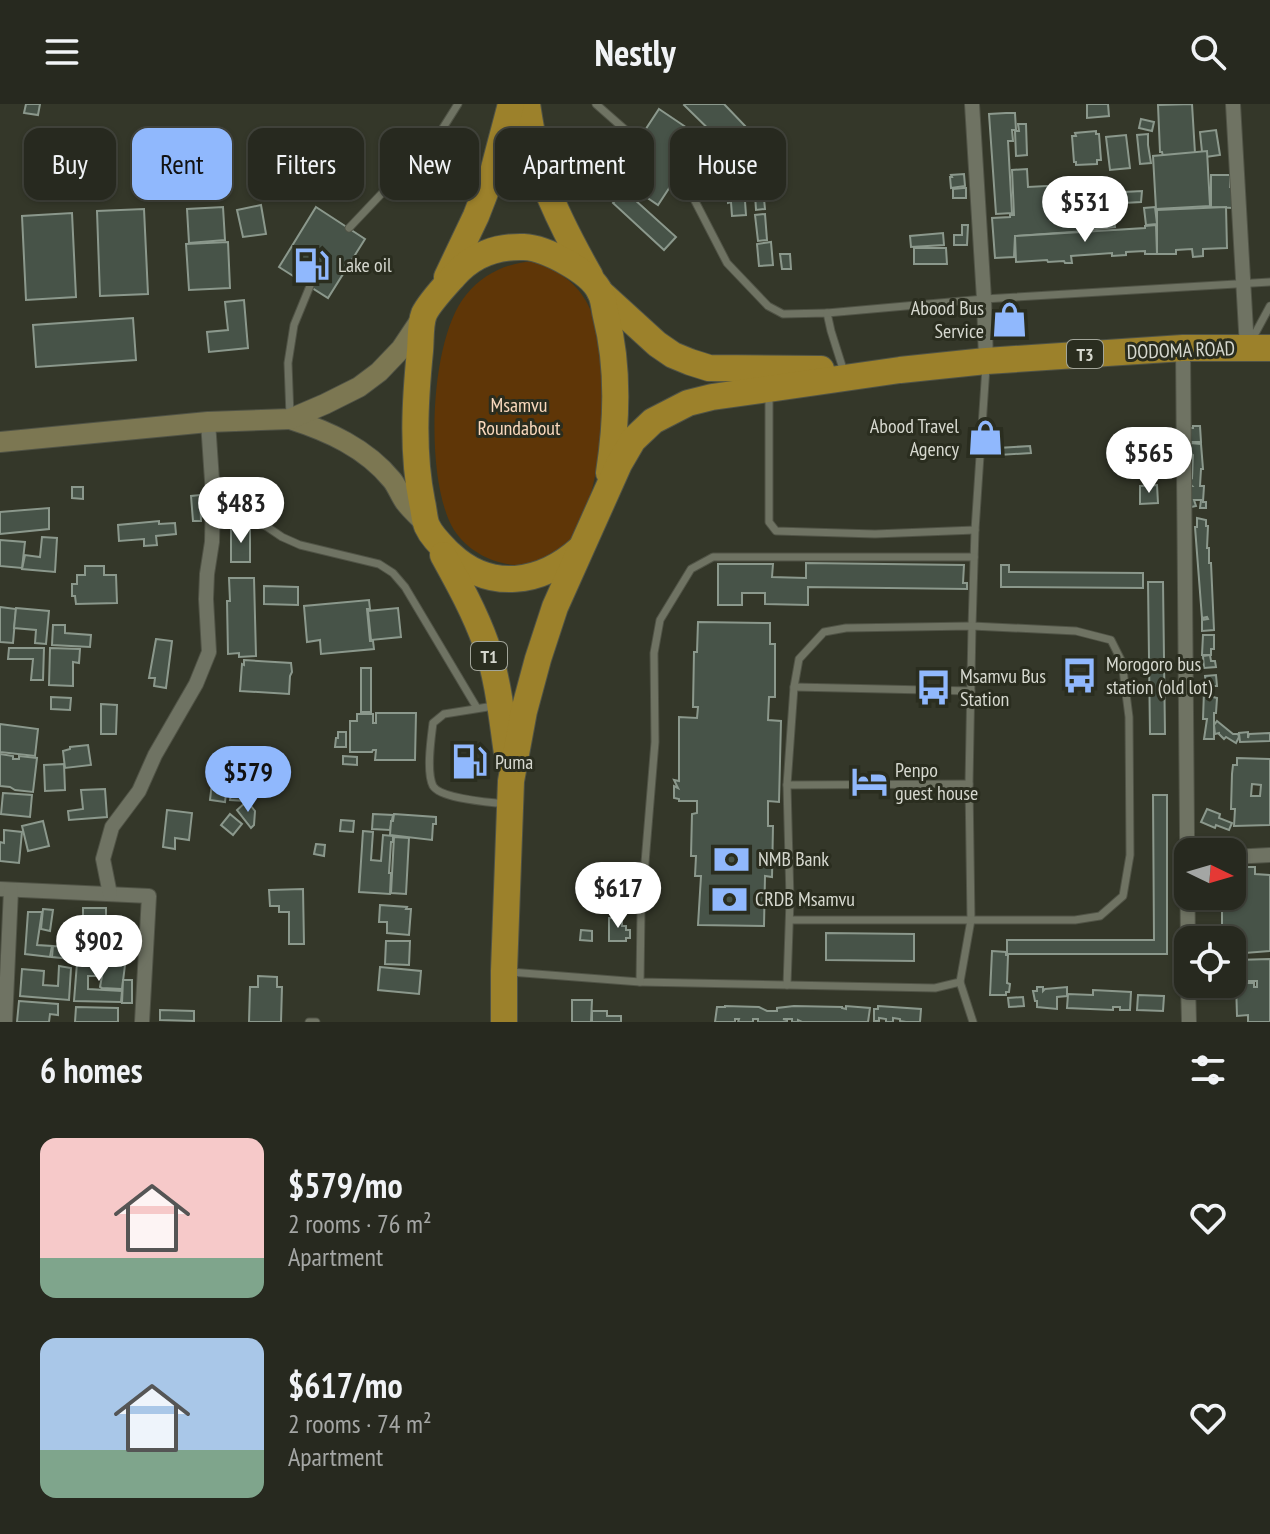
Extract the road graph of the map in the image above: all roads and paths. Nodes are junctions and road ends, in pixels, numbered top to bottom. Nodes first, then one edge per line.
1 (458, 104) edge
2 (511, 104) edge
3 (527, 104) edge
4 (596, 104) edge
5 (972, 104) edge
6 (1233, 104) edge
7 (623, 128) edge
8 (694, 200) edge
9 (349, 228) dead end
10 (1244, 282) junction
11 (1270, 282) edge
12 (310, 286) dead end
13 (597, 288) junction
14 (984, 299) junction
15 (431, 305) junction
16 (1270, 306) edge
17 (827, 313) junction
18 (1183, 348) junction
19 (1259, 348) edge
20 (986, 361) junction
21 (843, 369) junction
22 (900, 370) junction
23 (769, 389) junction
24 (290, 419) junction
25 (208, 422) junction
26 (0, 442) edge
27 (213, 485) junction
28 (599, 511) junction
29 (975, 530) junction
30 (431, 533) junction
31 (583, 547) junction
32 (974, 557) junction
33 (972, 626) junction
34 (794, 687) junction
35 (971, 691) junction
36 (488, 707) junction
37 (969, 784) junction
38 (787, 785) junction
39 (511, 793) junction
40 (1187, 838) edge
41 (1270, 855) edge
42 (1246, 856) edge
43 (5, 889) edge
44 (110, 894) junction
45 (790, 920) junction
46 (971, 920) junction
47 (504, 971) junction
48 (640, 982) junction
49 (960, 982) junction
50 (787, 985) junction
51 (1188, 998) edge
52 (5, 1022) edge
53 (142, 1022) edge
54 (309, 1022) edge
55 (316, 1022) edge
56 (504, 1022) edge
57 (973, 1022) edge
58 (1189, 1022) edge

1 - 9 lane
2 - 15 highway, T1
3 - 13 highway, T1
4 - 7 lane
5 - 14 street
6 - 10 street
8 - 17 lane
10 - 11 lane
10 - 14 lane
10 - 19 street
12 - 24 lane
13 - 15 highway
13 - 21 highway, DODOMA ROAD / T3
13 - 28 highway, T1
14 - 17 lane
14 - 20 street
15 - 24 main road
15 - 30 highway, T1
16 - 19 lane
17 - 21 lane
18 - 19 highway, DODOMA ROAD / T3
18 - 20 highway, DODOMA ROAD / T3
18 - 40 street
20 - 22 highway, DODOMA ROAD / T3
20 - 29 lane
21 - 22 highway, DODOMA ROAD / T3
22 - 23 highway, DODOMA ROAD / T3
23 - 28 highway, DODOMA ROAD / T3
23 - 29 lane
24 - 25 main road
24 - 30 main road
25 - 26 main road
25 - 27 street
27 - 36 lane
27 - 44 street
28 - 31 highway, T1
29 - 32 lane
30 - 31 highway
30 - 36 highway, T1
31 - 39 highway, T1
32 - 33 lane
32 - 48 lane
33 - 34 lane
33 - 35 lane
33 - 46 lane
34 - 35 lane
34 - 38 lane
35 - 37 lane
36 - 39 highway, T1
36 - 39 lane
37 - 38 lane
37 - 46 lane
38 - 45 lane
39 - 47 highway, T1
41 - 42 street
43 - 44 street
43 - 52 street
44 - 53 street
45 - 46 lane
45 - 50 lane
46 - 49 lane
47 - 48 lane
47 - 56 highway, T1
48 - 50 lane
49 - 50 lane
49 - 57 lane
51 - 58 street
54 - 55 lane

